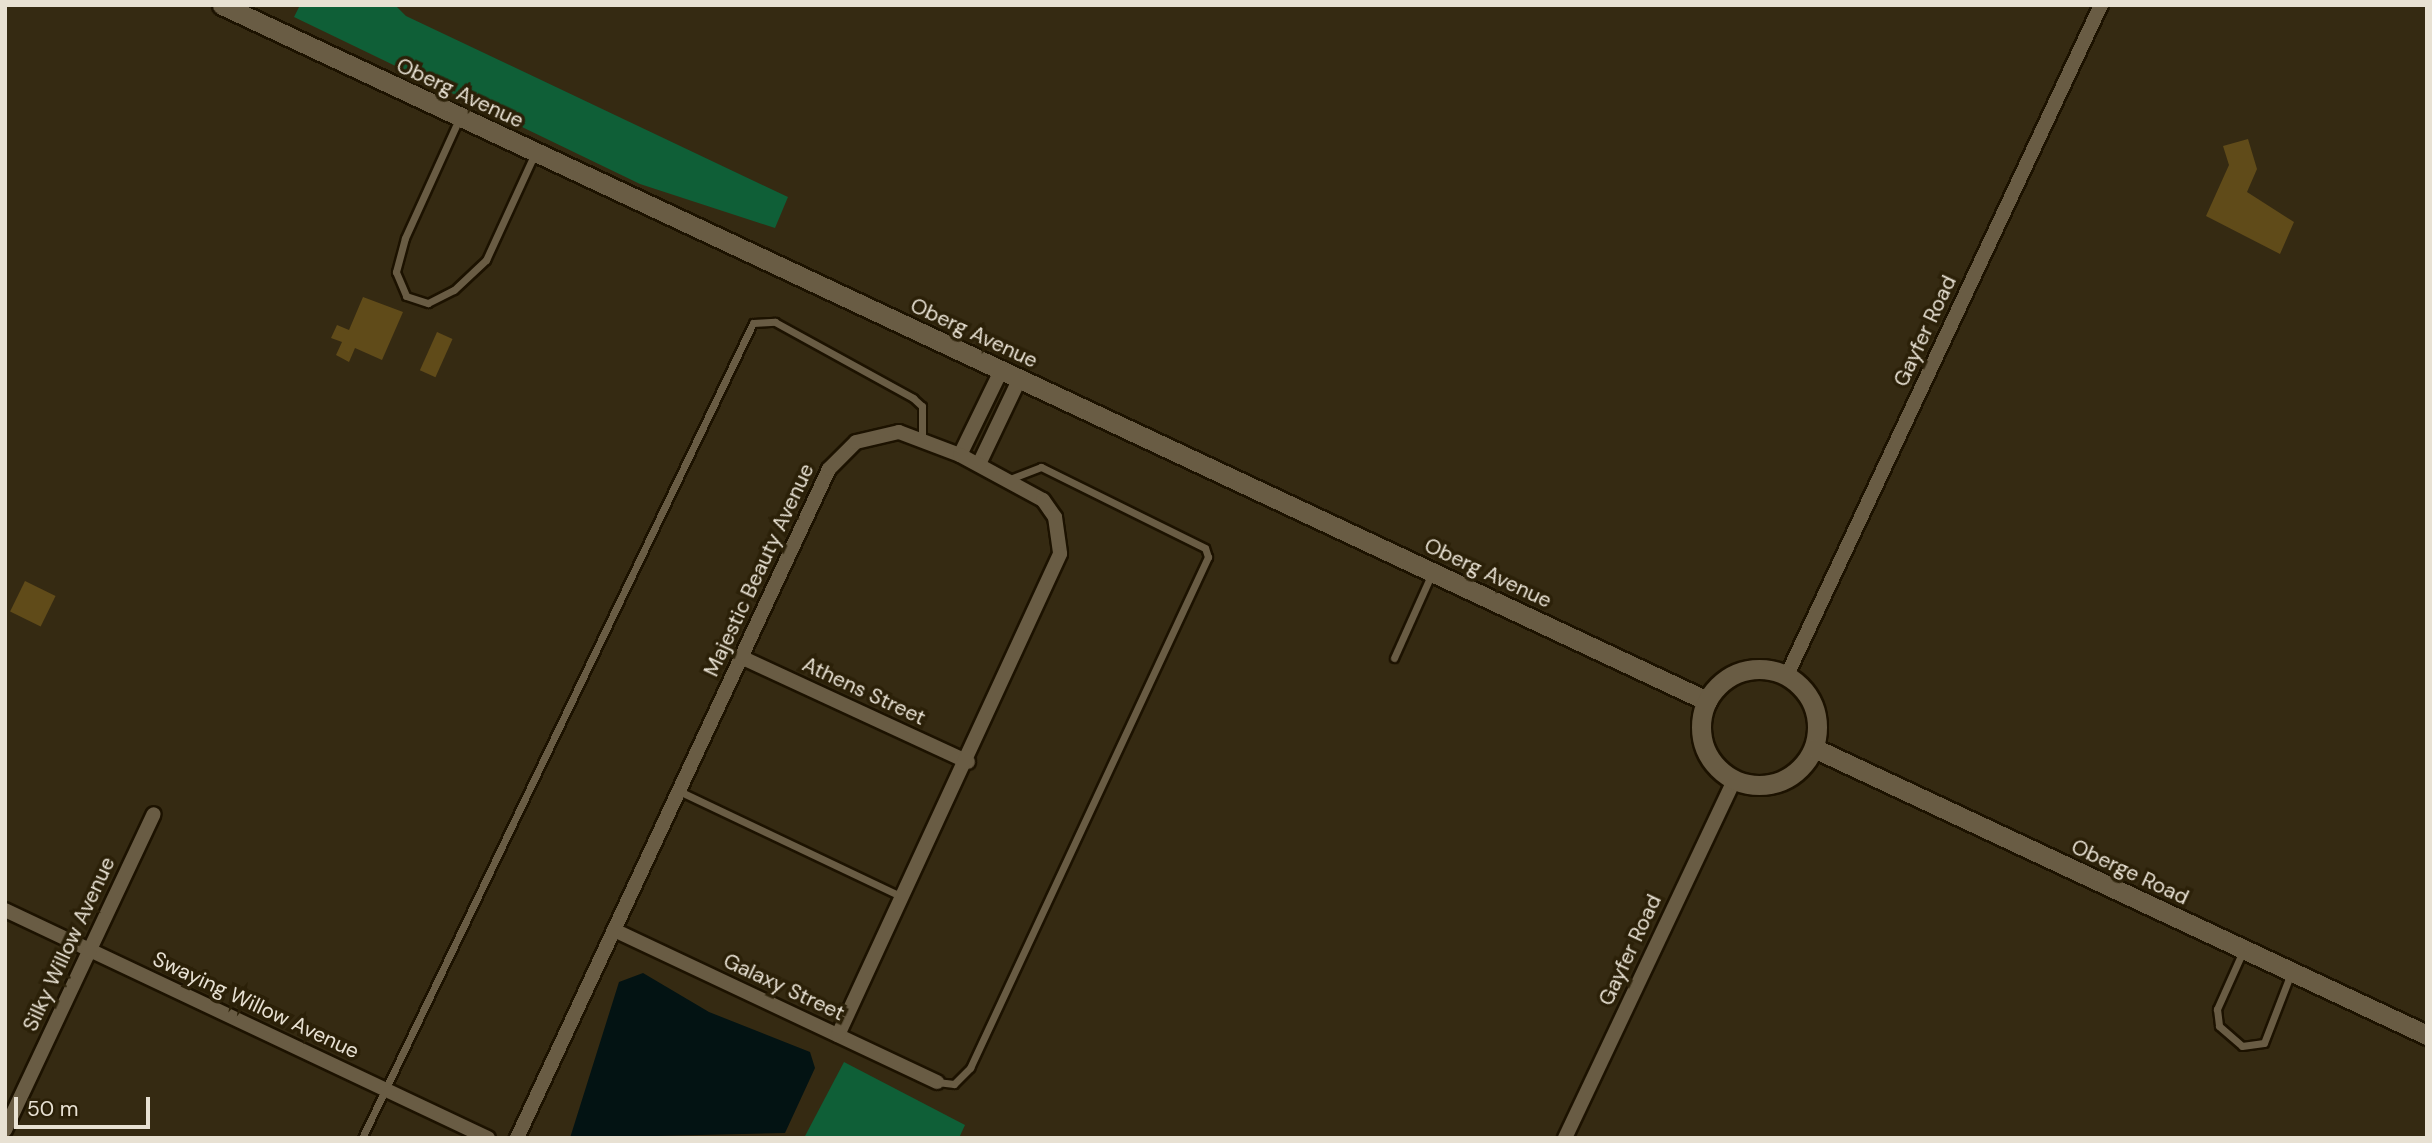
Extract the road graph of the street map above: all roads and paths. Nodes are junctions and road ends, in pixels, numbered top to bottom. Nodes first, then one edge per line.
1 (222, 5) edge
2 (2101, 5) edge
3 (460, 118) junction
4 (535, 153) junction
5 (1001, 371) junction
6 (1019, 380) junction
7 (922, 438) junction
8 (960, 455) junction
9 (979, 464) junction
10 (1009, 478) junction
11 (1433, 573) junction
12 (741, 657) junction
13 (1394, 658) dead end
14 (1787, 675) junction
15 (1707, 701) junction
16 (1814, 748) junction
17 (968, 762) junction
18 (1734, 780) junction
19 (679, 790) junction
20 (154, 814) dead end
21 (903, 898) junction
22 (5, 911) edge
23 (614, 930) junction
24 (90, 950) junction
25 (2243, 950) junction
26 (2291, 972) junction
27 (838, 1035) junction
28 (2427, 1035) edge
29 (937, 1082) joint
30 (386, 1089) junction
31 (5, 1130) edge
32 (362, 1138) edge
33 (488, 1138) edge
34 (517, 1138) edge
35 (1565, 1138) edge

1 - 3 street, Oberg Avenue
2 - 14 street, Gayfer Road
3 - 4 street, Oberg Avenue
3 - 4 lane
4 - 5 street, Oberg Avenue
5 - 6 street, Oberg Avenue
5 - 8 street
6 - 9 street
6 - 11 street, Oberg Avenue
7 - 8 street, Majestic Beauty Avenue
7 - 12 street, Majestic Beauty Avenue
7 - 30 lane
8 - 9 street, Majestic Beauty Avenue
9 - 10 street, Majestic Beauty Avenue
10 - 17 street, Majestic Beauty Avenue
10 - 29 lane
11 - 13 lane
11 - 15 street, Oberg Avenue
12 - 17 street, Athens Street
12 - 19 street, Majestic Beauty Avenue
14 - 15 street
14 - 16 street
15 - 18 street
16 - 18 street
16 - 25 street, Oberge Road
17 - 21 street, Majestic Beauty Avenue
18 - 35 street, Gayfer Road
19 - 21 lane
19 - 23 street, Majestic Beauty Avenue
20 - 24 street, Silky Willow Avenue
21 - 27 street, Majestic Beauty Avenue
22 - 24 street, Swaying Willow Avenue
23 - 27 street, Galaxy Street
23 - 34 street, Majestic Beauty Avenue
24 - 30 street, Swaying Willow Avenue
24 - 31 street, Silky Willow Avenue
25 - 26 street, Oberge Road
25 - 26 lane
26 - 28 street, Oberge Road
27 - 29 street, Galaxy Street
30 - 32 lane
30 - 33 street, Swaying Willow Avenue

